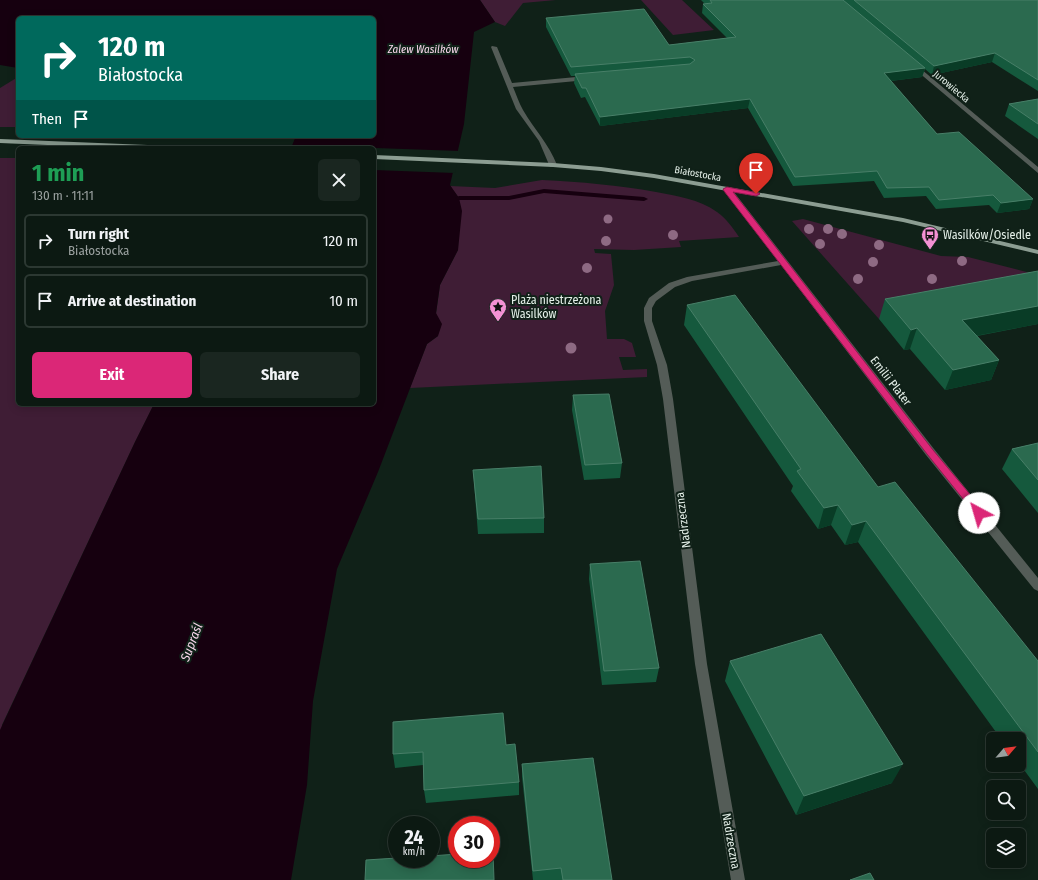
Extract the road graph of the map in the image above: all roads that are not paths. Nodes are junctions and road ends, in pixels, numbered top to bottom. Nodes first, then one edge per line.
1 (494, 47) dead end
2 (907, 60) edge
3 (596, 78) edge
4 (511, 85) junction
5 (0, 141) edge
6 (123, 146) edge
7 (376, 157) edge
8 (553, 165) junction
9 (1038, 171) edge
10 (727, 189) junction
11 (1038, 252) edge
12 (784, 262) junction
13 (1038, 586) edge
14 (738, 880) edge

1 - 4 street
2 - 9 street, Jurowiecka
3 - 4 street
4 - 8 street
5 - 6 main road
7 - 8 main road, Białostocka
8 - 10 main road, Białostocka
10 - 11 main road, Białostocka
10 - 12 street, Emilii Plater
12 - 13 street, Emilii Plater
12 - 14 street, Nadrzeczna

